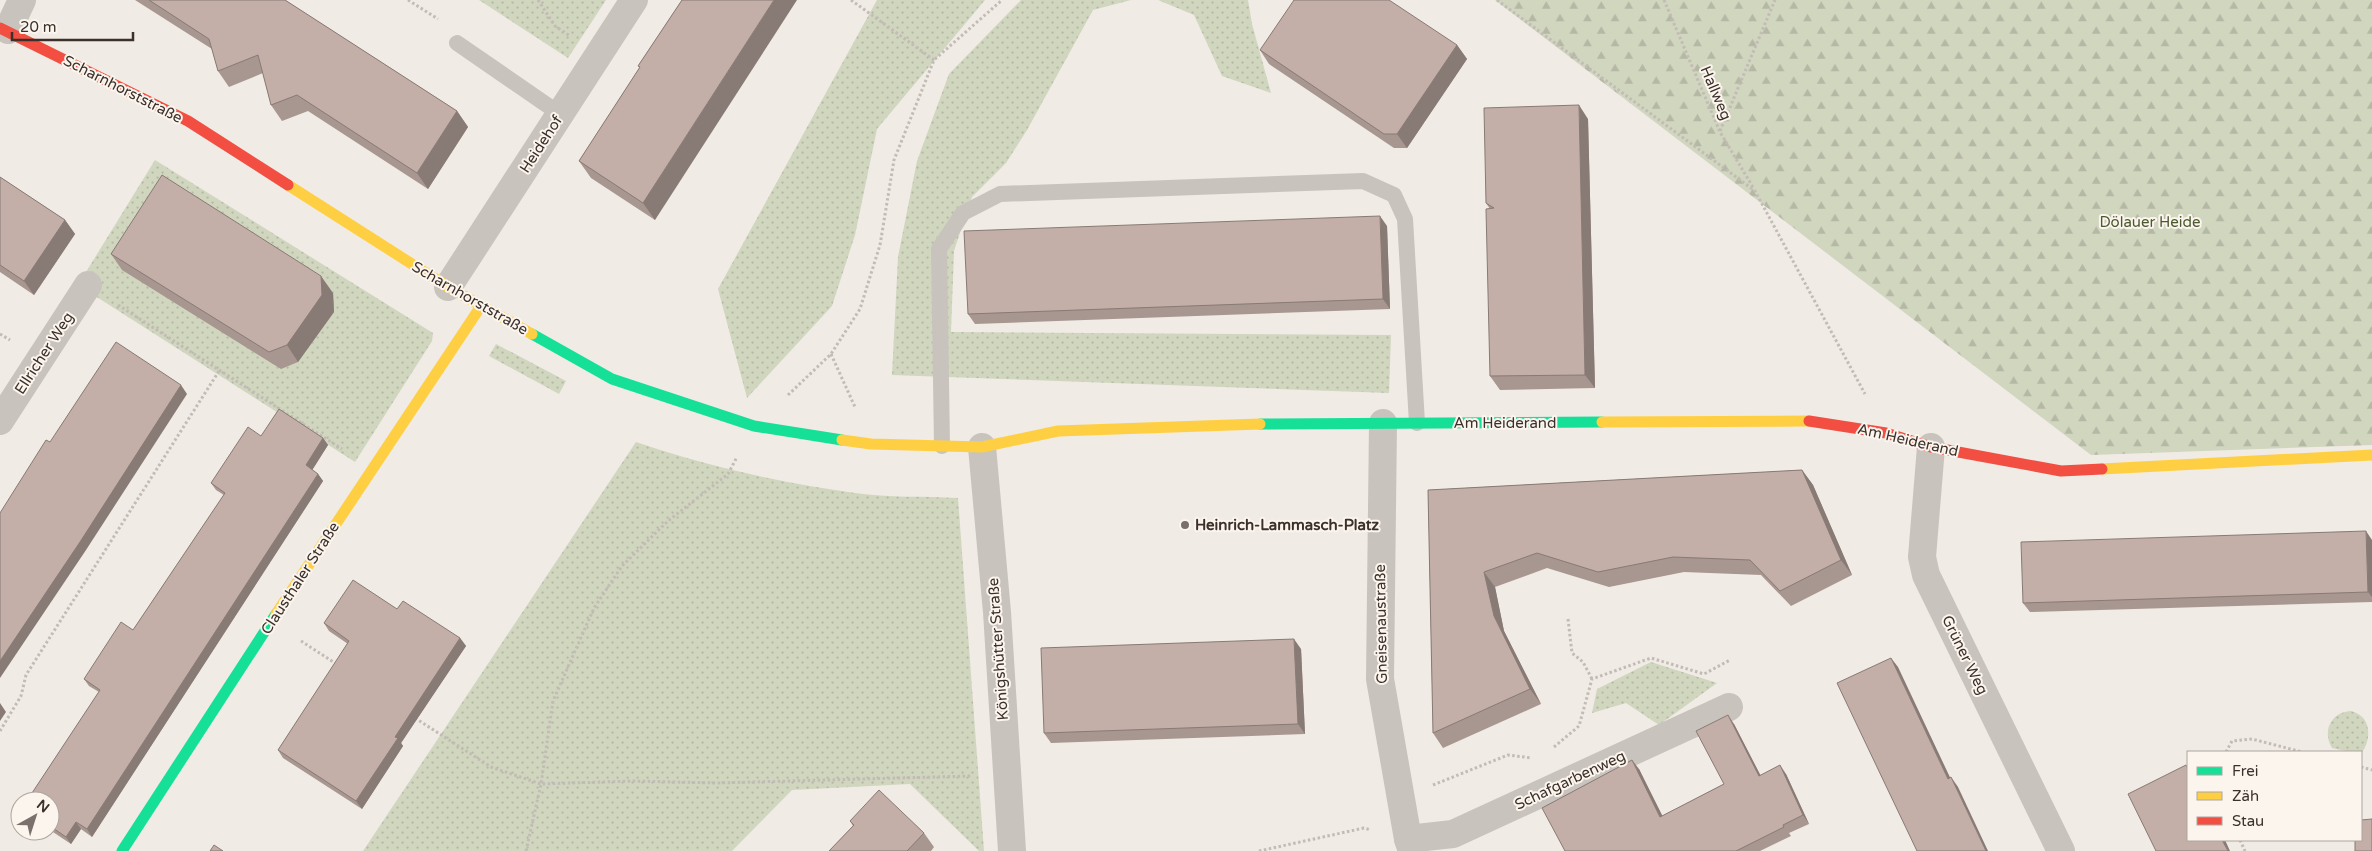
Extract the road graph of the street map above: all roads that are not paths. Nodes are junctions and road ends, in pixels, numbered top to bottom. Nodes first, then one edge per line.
1 (22, 0) edge
2 (634, 0) edge
3 (4, 29) edge
4 (457, 43) road end
5 (560, 114) junction
6 (88, 285) road end
7 (448, 287) junction
8 (481, 306) junction
9 (0, 421) edge
10 (1383, 423) junction
11 (1417, 423) junction
12 (942, 446) junction
13 (982, 447) junction
14 (1931, 447) junction
15 (2372, 455) edge
16 (1729, 707) dead end
17 (1410, 845) edge
18 (122, 851) edge
19 (1012, 851) edge
20 (2061, 851) edge

1 - 3 street
2 - 5 street, Heidehof
3 - 7 street, Scharnhorststraße
4 - 5 lane
5 - 7 street, Heidehof
6 - 9 street, Ellricher Weg
7 - 8 street, Scharnhorststraße
8 - 12 street, Scharnhorststraße
8 - 18 street, Clausthaler Straße
10 - 11 street, Am Heiderand
10 - 13 street
10 - 17 street, Gneisenaustraße
11 - 12 lane
11 - 14 street, Am Heiderand
12 - 13 street, Scharnhorststraße
13 - 19 street, Königshütter Straße
14 - 15 street, Am Heiderand
14 - 20 street, Grüner Weg
16 - 17 street, Schafgarbenweg

